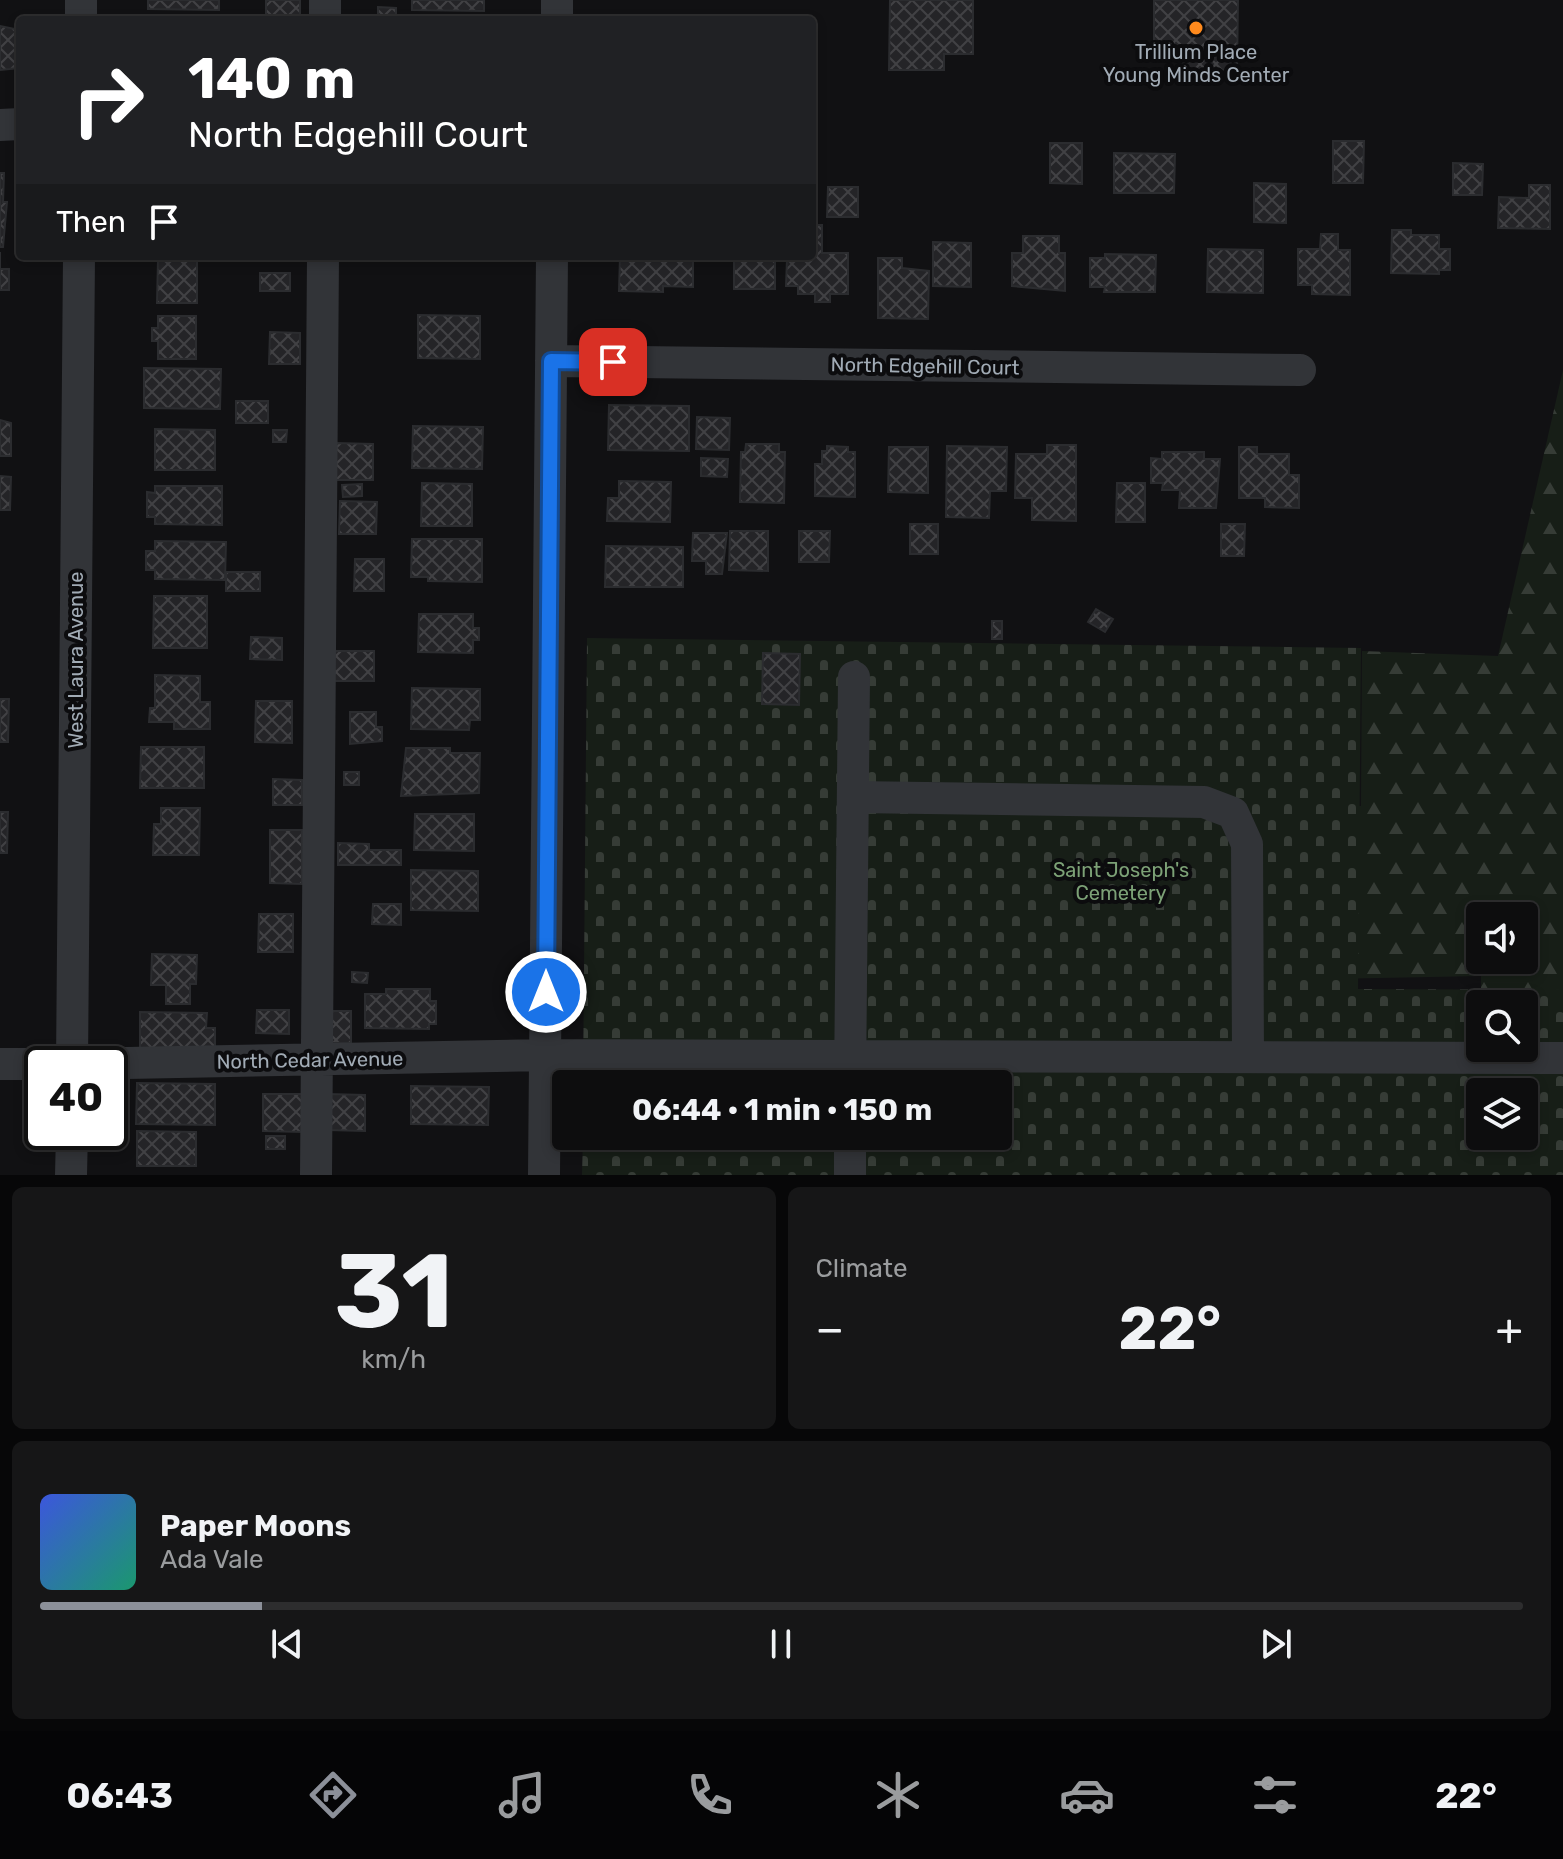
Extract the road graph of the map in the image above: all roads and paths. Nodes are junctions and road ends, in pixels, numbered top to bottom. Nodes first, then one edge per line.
1 (79, 260) edge
2 (323, 260) edge
3 (552, 260) edge
4 (551, 361) junction
5 (1300, 370) dead end
6 (854, 677) dead end
7 (853, 797) junction
8 (74, 1046) edge
9 (546, 1055) junction
10 (1248, 1057) junction
11 (1563, 1058) edge
12 (317, 1060) junction
13 (128, 1063) edge
14 (0, 1064) edge
15 (24, 1064) edge
16 (850, 1070) edge
17 (72, 1150) edge
18 (850, 1150) edge
19 (71, 1175) edge
20 (316, 1175) edge
21 (544, 1175) edge
22 (850, 1175) edge

1 - 8 street, West Laura Avenue
2 - 12 street
3 - 4 street
4 - 5 street, North Edgehill Court
4 - 9 street
6 - 7 street
7 - 10 street
7 - 16 street
9 - 12 street, North Cedar Avenue
9 - 16 street, North Cedar Avenue
9 - 21 street
10 - 11 street, North Cedar Avenue
10 - 16 street, North Cedar Avenue
12 - 13 street, North Cedar Avenue
12 - 20 street
14 - 15 street
17 - 19 street
18 - 22 street

